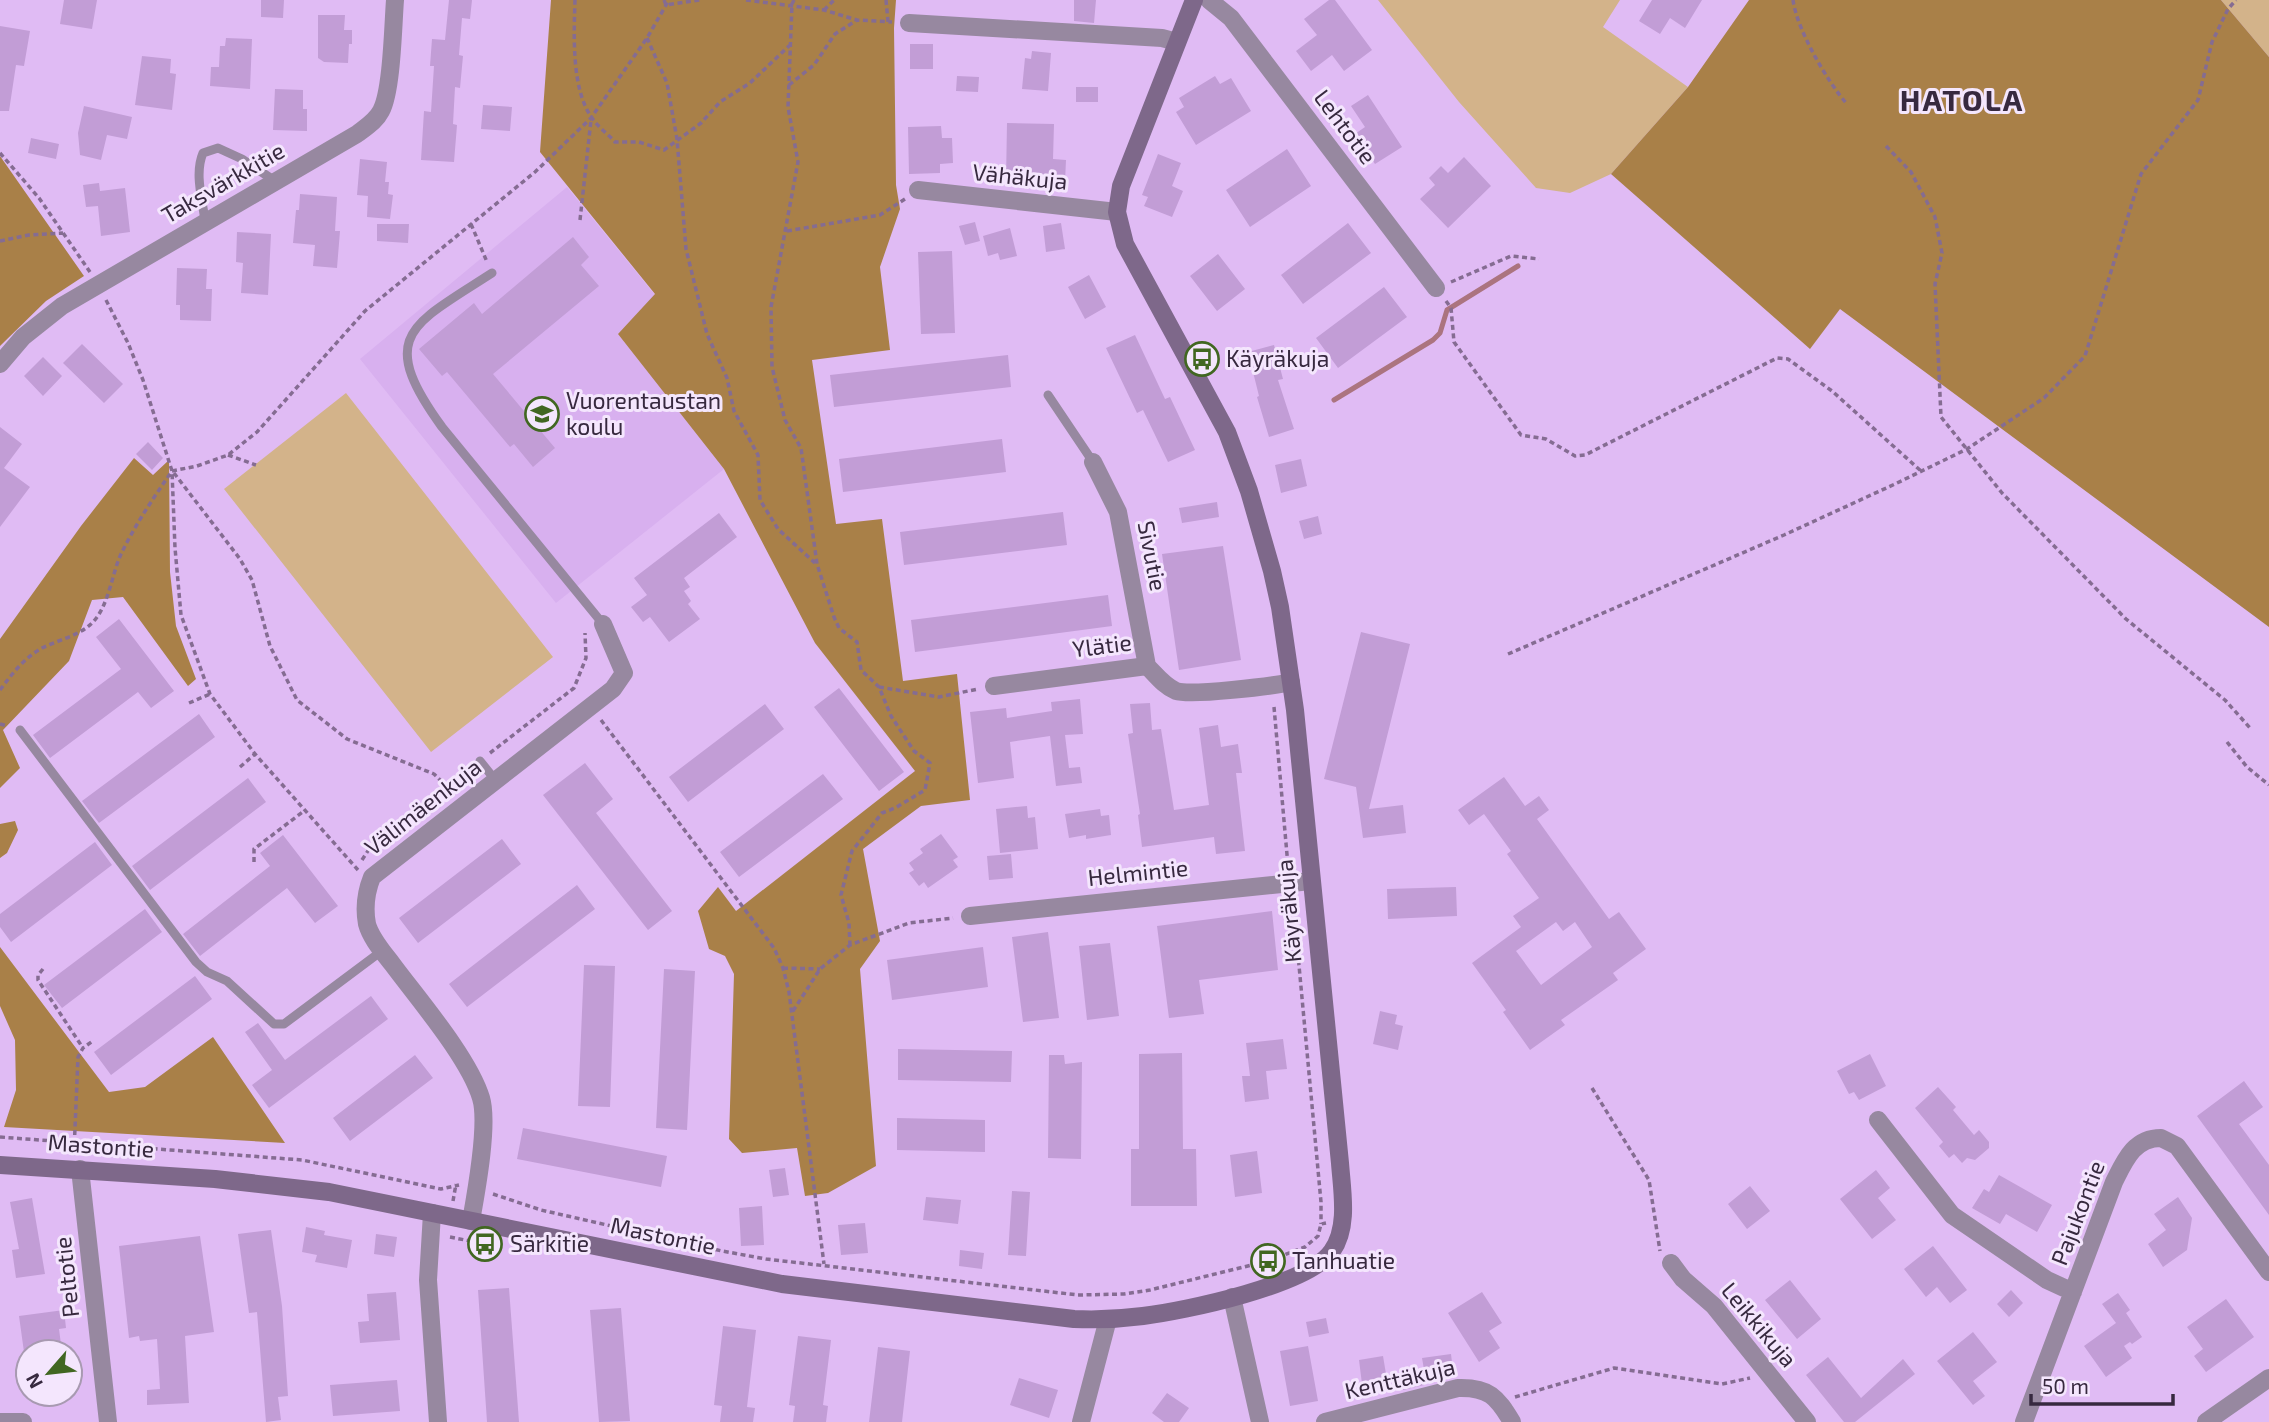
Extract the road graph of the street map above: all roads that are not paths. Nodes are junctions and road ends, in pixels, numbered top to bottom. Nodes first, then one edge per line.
1 (395, 0) edge
2 (1194, 0) edge
3 (1209, 0) edge
4 (909, 23) road end
5 (1177, 42) junction
6 (275, 181) junction
7 (918, 190) road end
8 (1117, 212) junction
9 (205, 222) junction
10 (492, 273) road end
11 (1436, 288) road end
12 (0, 365) edge
13 (1048, 395) dead end
14 (1093, 462) joint
15 (603, 624) joint
16 (1147, 666) junction
17 (1291, 682) junction
18 (994, 686) road end
19 (20, 730) dead end
20 (480, 761) road end
21 (496, 782) junction
22 (1311, 881) junction
23 (970, 916) road end
24 (383, 950) junction
25 (1878, 1119) dead end
26 (0, 1165) edge
27 (80, 1169) junction
28 (432, 1213) junction
29 (471, 1221) junction
30 (1671, 1263) road end
31 (1313, 1268) joint
32 (2269, 1272) edge
33 (2073, 1292) junction
34 (1232, 1297) junction
35 (1108, 1319) junction
36 (2269, 1378) edge
37 (0, 1422) edge
38 (23, 1422) edge
39 (108, 1422) edge
40 (438, 1422) edge
41 (1081, 1422) edge
42 (1260, 1422) edge
43 (1325, 1422) edge
44 (1512, 1422) edge
45 (1807, 1422) edge
46 (2024, 1422) edge
47 (2206, 1422) edge

1 - 6 street, Taksvärkkitie
2 - 5 street, Käyräkuja
3 - 11 street, Lehtotie
4 - 5 street
5 - 8 street, Käyräkuja
6 - 9 street, Taksvärkkitie
6 - 9 lane
7 - 8 street, Vähäkuja
8 - 17 street, Käyräkuja
9 - 12 street, Taksvärkkitie
10 - 15 lane
13 - 14 lane
14 - 16 street, Sivutie
15 - 21 street, Välimäenkuja
16 - 17 street, Ylätie
16 - 18 street, Ylätie
17 - 22 street, Käyräkuja
19 - 24 lane
20 - 21 lane
21 - 24 street, Välimäenkuja
22 - 23 street, Helmintie
22 - 31 street, Käyräkuja
24 - 29 street, Välimäenkuja
25 - 33 street
26 - 27 street, Mastontie
27 - 28 street, Mastontie
27 - 39 street, Peltotie
28 - 29 street, Mastontie
28 - 40 street
29 - 35 street, Mastontie
30 - 45 street, Leikkikuja
31 - 34 street, Mastontie
32 - 33 street, Pajukontie
33 - 46 street, Pajukontie
34 - 35 street, Mastontie
34 - 42 street
35 - 41 street
36 - 47 street
37 - 38 street
43 - 44 street, Kenttäkuja

